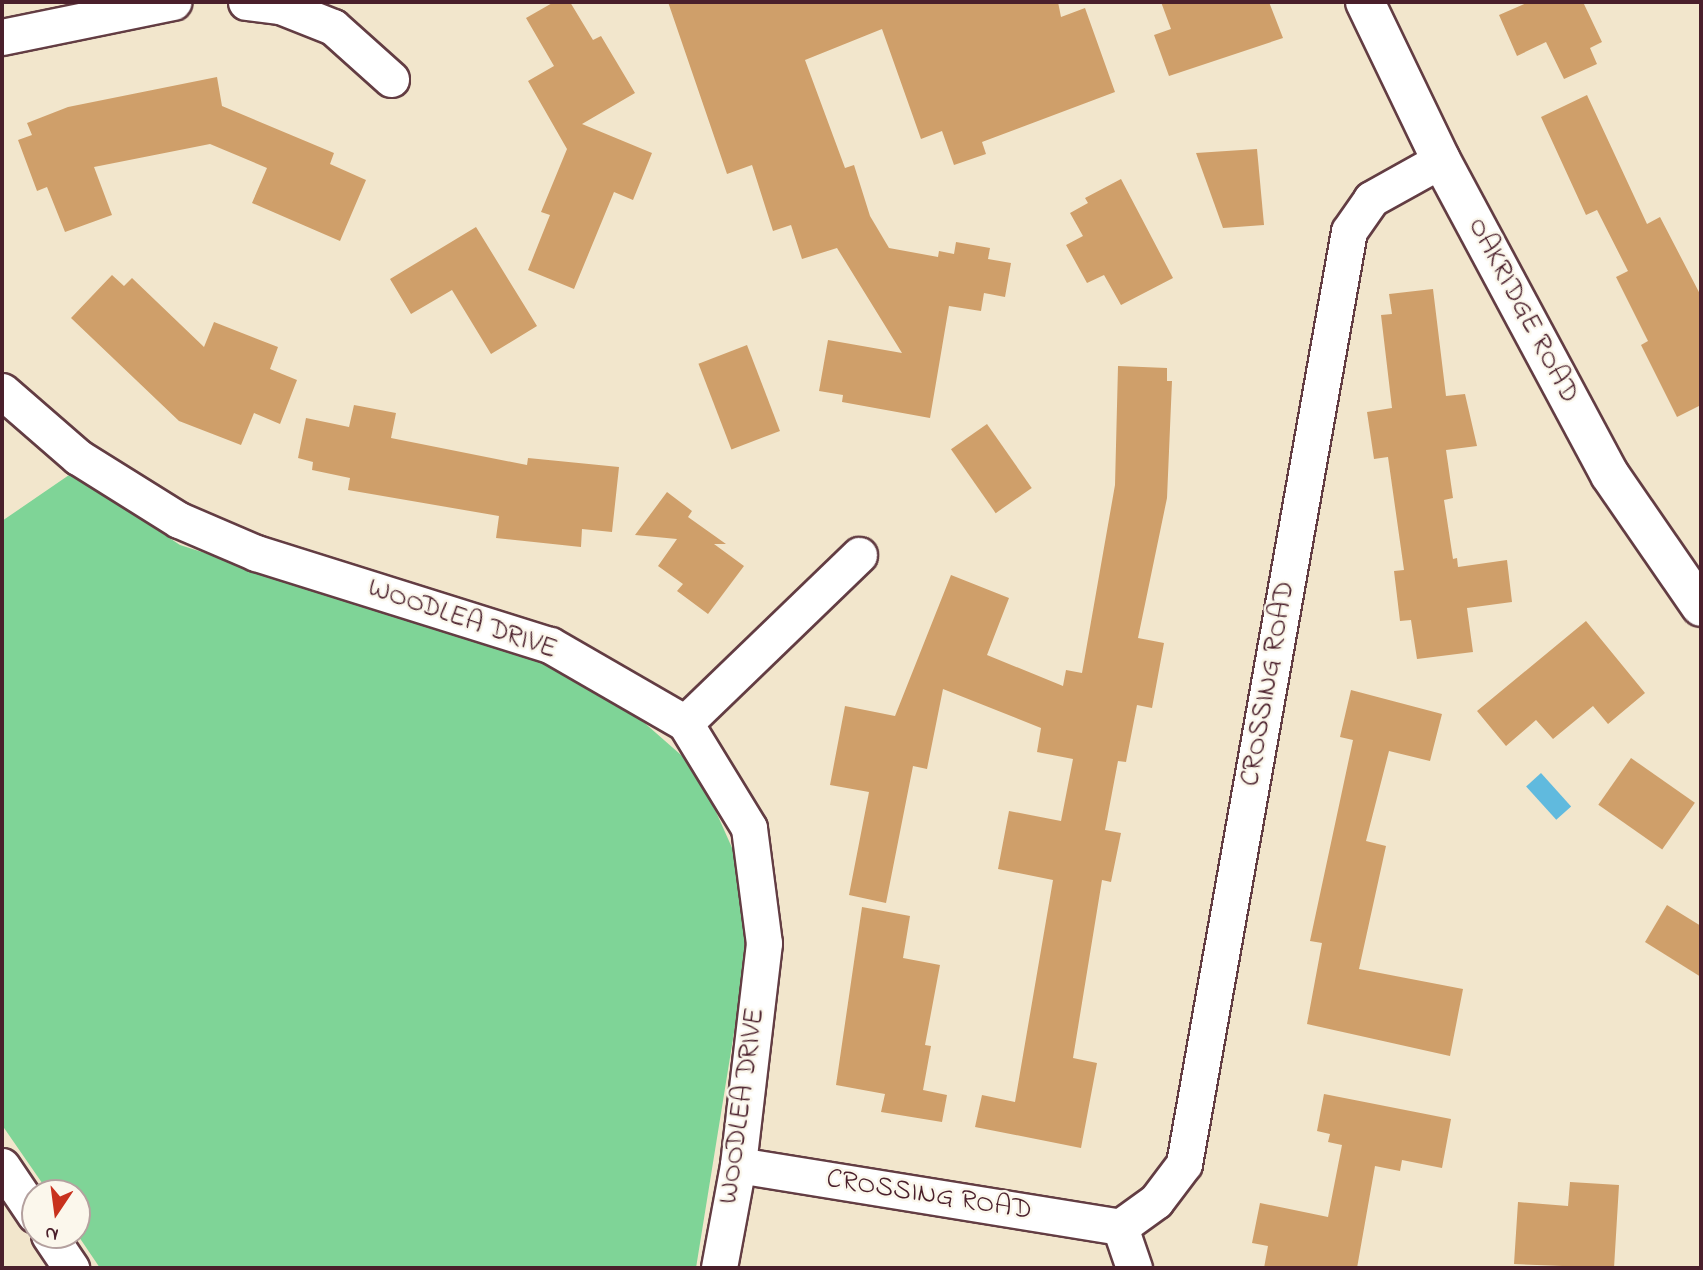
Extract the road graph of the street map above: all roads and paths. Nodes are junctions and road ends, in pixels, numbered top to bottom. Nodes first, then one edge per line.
1 (173, 2) edge
2 (246, 2) edge
3 (1365, 2) edge
4 (2, 37) edge
5 (391, 79) dead end
6 (1441, 160) junction
7 (2, 390) edge
8 (859, 555) dead end
9 (1701, 607) edge
10 (685, 723) junction
11 (738, 1165) junction
12 (2, 1166) edge
13 (21, 1194) edge
14 (1120, 1227) junction
15 (58, 1249) edge
16 (71, 1268) edge
17 (719, 1268) edge
18 (1134, 1268) edge

1 - 4 street
2 - 5 street
3 - 6 street, OAKRIDGE ROAD
6 - 9 street, OAKRIDGE ROAD
6 - 14 street, CROSSING ROAD
7 - 10 street, WOODLEA DRIVE
8 - 10 street
10 - 11 street, WOODLEA DRIVE
11 - 14 street, CROSSING ROAD
11 - 17 street, WOODLEA DRIVE
12 - 13 street
14 - 18 street
15 - 16 street

